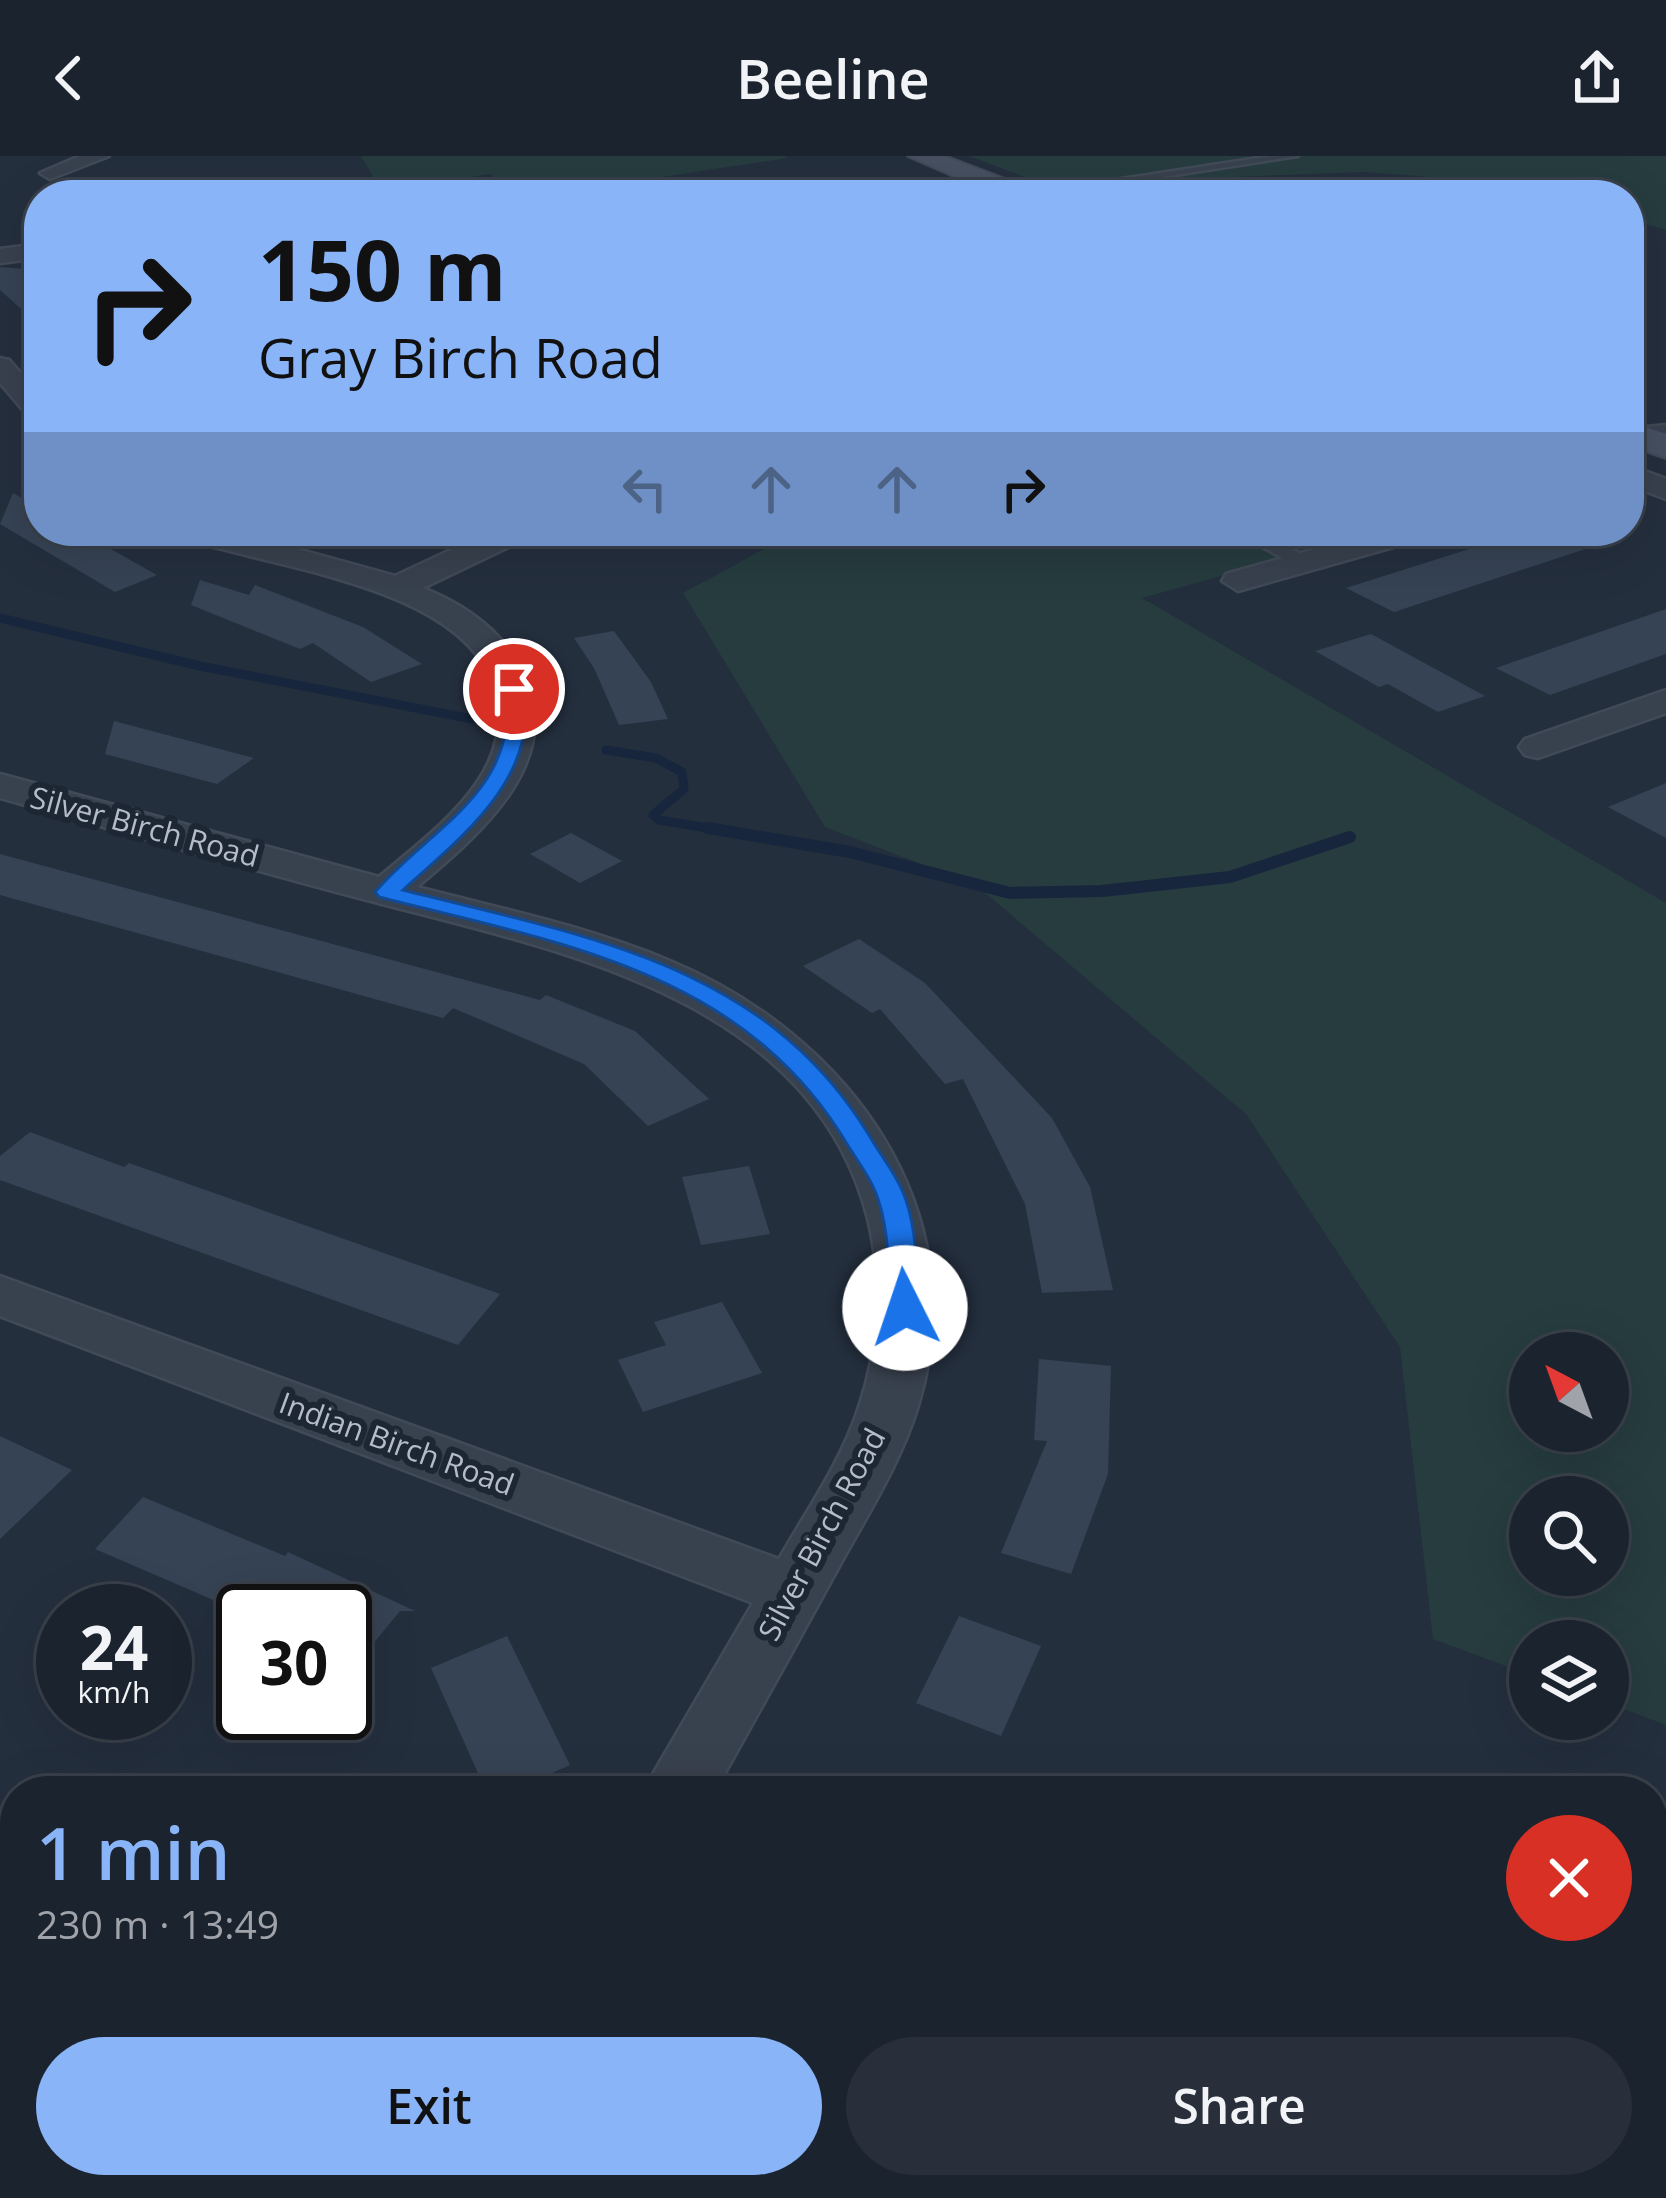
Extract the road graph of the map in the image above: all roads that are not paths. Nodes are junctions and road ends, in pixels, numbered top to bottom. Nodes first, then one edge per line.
1 (99, 156) edge
2 (921, 156) edge
3 (1293, 156) edge
4 (50, 172) dead end
5 (983, 180) edge
6 (1126, 180) edge
7 (0, 366) edge
8 (24, 393) edge
9 (250, 546) edge
10 (485, 546) edge
11 (1275, 546) edge
12 (1362, 546) edge
13 (1304, 563) junction
14 (1238, 581) dead end
15 (395, 589) junction
16 (1666, 701) edge
17 (1538, 747) dead end
18 (0, 786) edge
19 (387, 892) junction
20 (0, 1295) edge
21 (794, 1591) junction
22 (687, 1776) edge

1 - 4 street
2 - 5 main road
3 - 6 lane
7 - 8 street
9 - 15 street
10 - 15 street
11 - 13 lane
12 - 13 street
13 - 14 street
15 - 19 street
16 - 17 street
18 - 19 street, Silver Birch Road
19 - 21 street, Silver Birch Road
20 - 21 street, Indian Birch Road
21 - 22 street, Silver Birch Road

